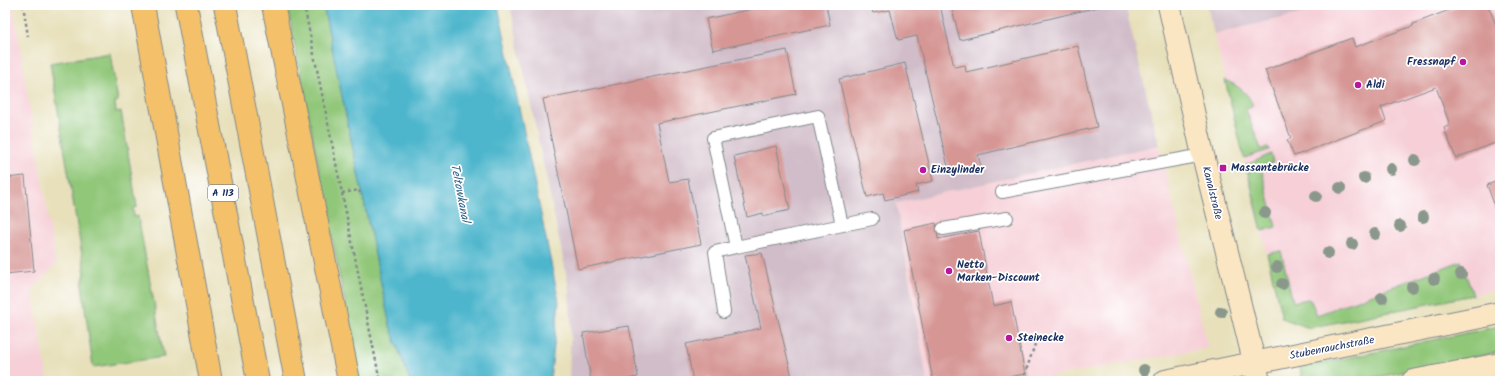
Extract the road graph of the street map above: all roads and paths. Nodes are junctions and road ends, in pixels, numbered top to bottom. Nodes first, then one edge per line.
1 (23, 5) edge
2 (143, 5) edge
3 (186, 5) edge
4 (225, 5) edge
5 (273, 5) edge
6 (304, 5) edge
7 (1169, 5) edge
8 (28, 36) dead end
9 (1203, 155) junction
10 (1002, 192) dead end
11 (342, 193) junction
12 (360, 193) dead end
13 (1007, 218) dead end
14 (872, 219) dead end
15 (842, 225) junction
16 (943, 229) dead end
17 (736, 247) junction
18 (724, 312) dead end
19 (1500, 313) edge
20 (1035, 344) dead end
21 (1500, 364) edge
22 (1256, 372) edge
23 (211, 381) edge
24 (258, 381) edge
25 (296, 381) edge
26 (350, 381) edge
27 (380, 381) edge
28 (1026, 381) edge
29 (1165, 381) edge
30 (1413, 381) edge

1 - 8 path
2 - 23 highway
3 - 24 highway, A 113
4 - 25 highway
5 - 26 highway
6 - 11 path
7 - 9 main road, Kanalstraße
9 - 10 lane
9 - 22 main road, Kanalstraße
11 - 12 path
11 - 27 path
13 - 16 lane
14 - 15 lane
15 - 17 lane
15 - 17 lane
17 - 18 lane
19 - 22 main road, Stubenrauchstraße
20 - 28 path
21 - 30 main road
22 - 29 main road, Stubenrauchstraße

